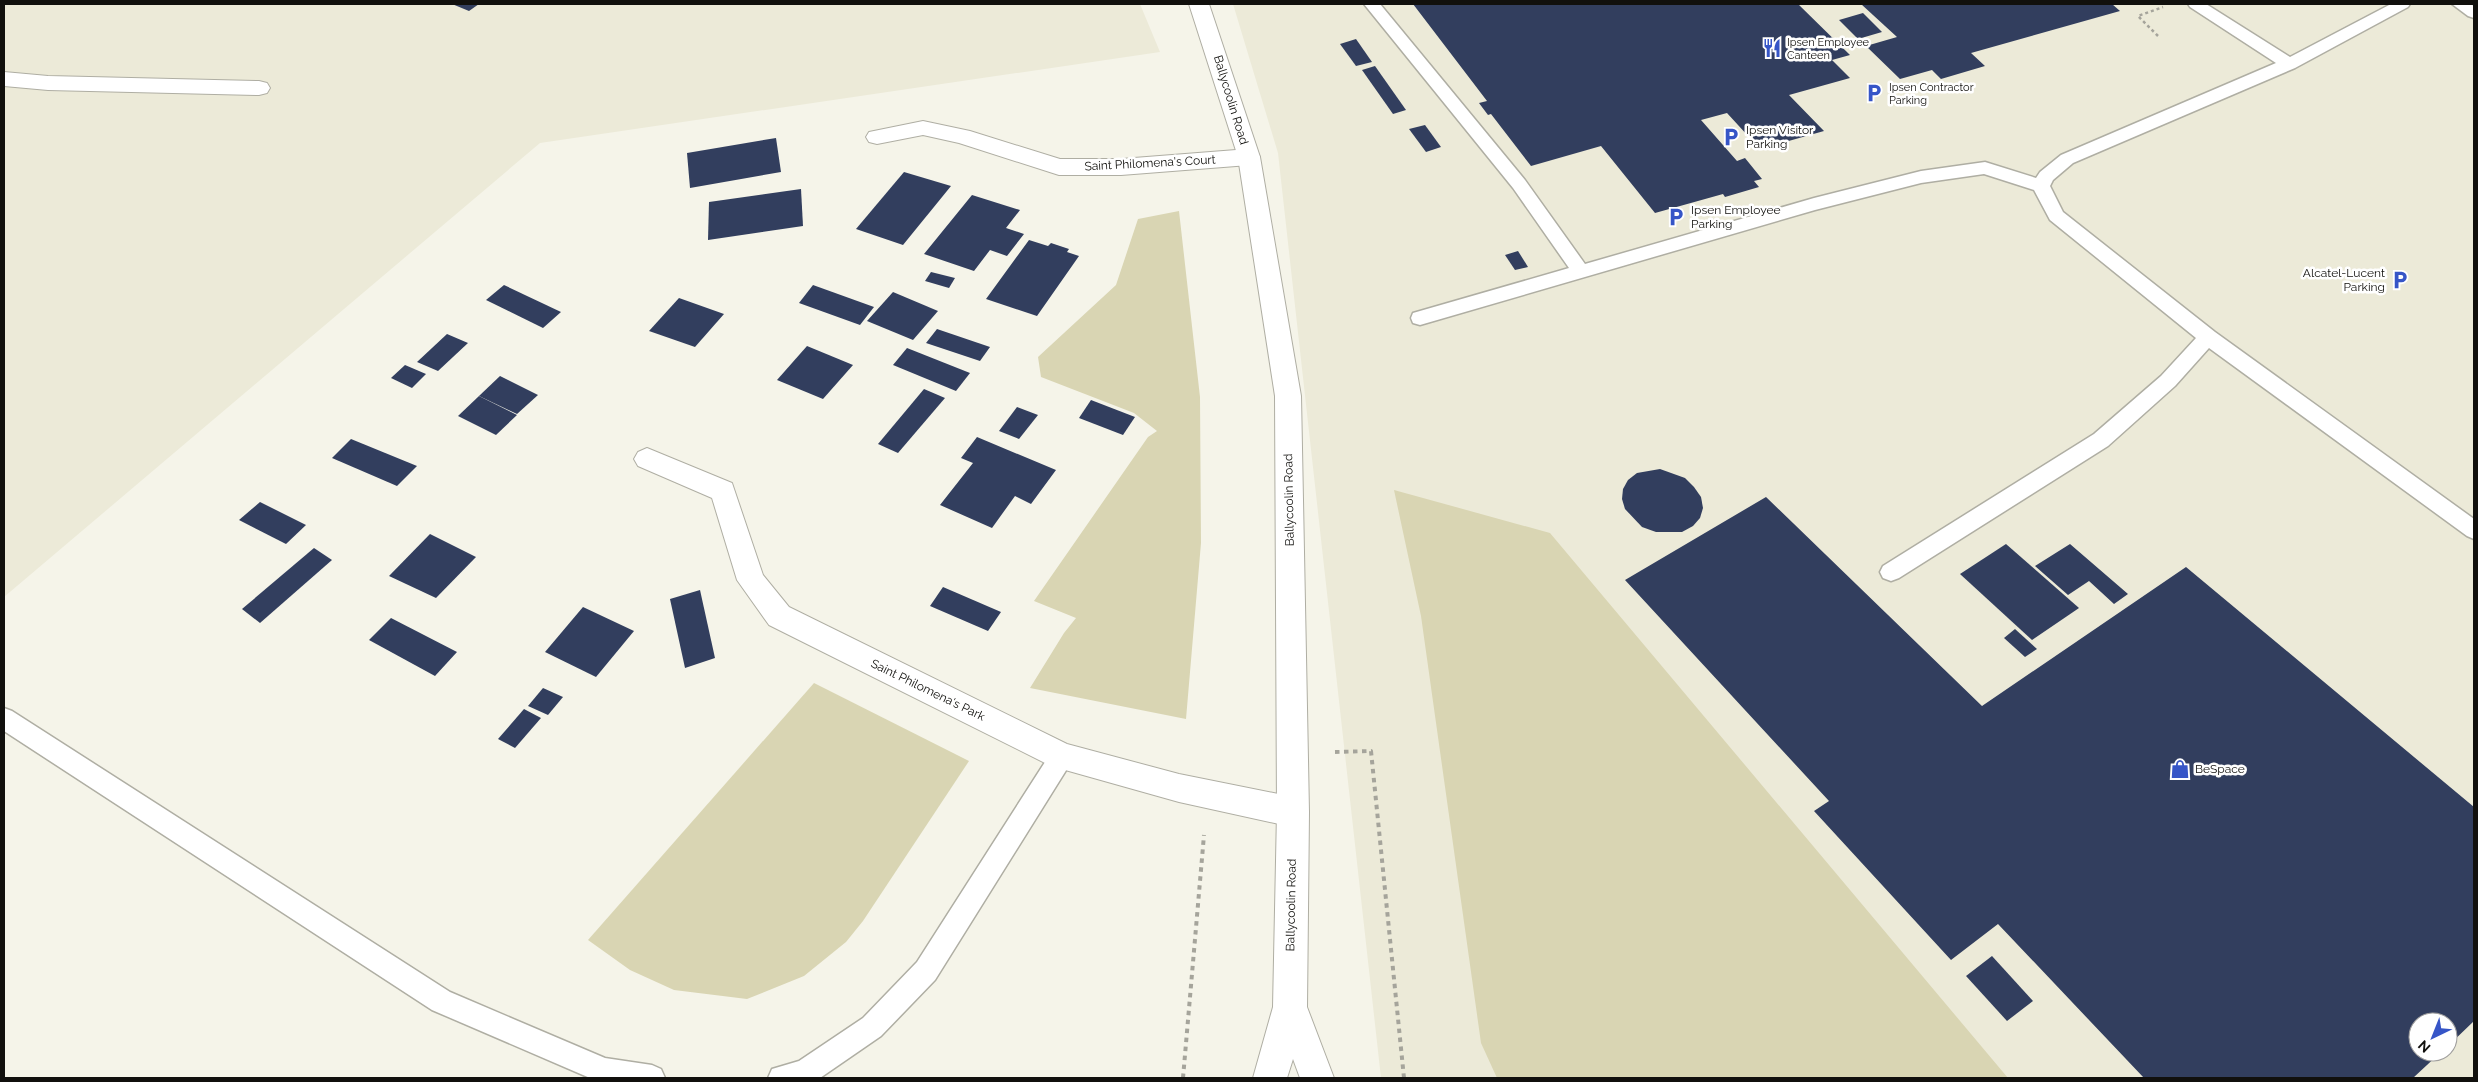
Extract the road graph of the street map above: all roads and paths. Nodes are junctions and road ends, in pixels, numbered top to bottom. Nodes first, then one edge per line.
1 (1198, 4) edge
2 (1372, 4) edge
3 (2196, 4) edge
4 (2402, 4) edge
5 (2460, 4) edge
6 (2166, 6) dead end
7 (2474, 13) edge
8 (2158, 36) dead end
9 (2289, 64) junction
10 (4, 79) edge
11 (259, 88) dead end
12 (878, 138) dead end
13 (1248, 157) junction
14 (2041, 186) junction
15 (1581, 272) junction
16 (1420, 318) dead end
17 (2208, 337) junction
18 (648, 459) dead end
19 (2474, 530) edge
20 (1891, 572) dead end
21 (4, 718) edge
22 (1292, 754) junction
23 (1062, 756) junction
24 (1207, 794) junction
25 (1293, 812) junction
26 (1290, 1007) junction
27 (652, 1078) edge
28 (780, 1078) edge
29 (1183, 1078) edge
30 (1270, 1078) edge
31 (1317, 1078) edge
32 (1404, 1078) edge

1 - 13 street, Ballycoolin Road
2 - 15 lane
3 - 9 lane
4 - 9 lane
5 - 7 lane
6 - 8 path
9 - 14 lane
10 - 11 street
12 - 13 street, Saint Philomena's Court
13 - 22 street, Ballycoolin Road
14 - 15 lane
14 - 17 lane
15 - 16 lane
17 - 19 lane
17 - 20 lane
18 - 23 street, Saint Philomena's Park
21 - 27 lane
22 - 25 street, Ballycoolin Road
22 - 32 path
23 - 24 street, Saint Philomena's Park
23 - 28 lane
24 - 25 street, Saint Philomena's Park
24 - 29 path
25 - 26 street, Ballycoolin Road
26 - 30 street, Ballycoolin Road
26 - 31 street, Ballycoolin Road

